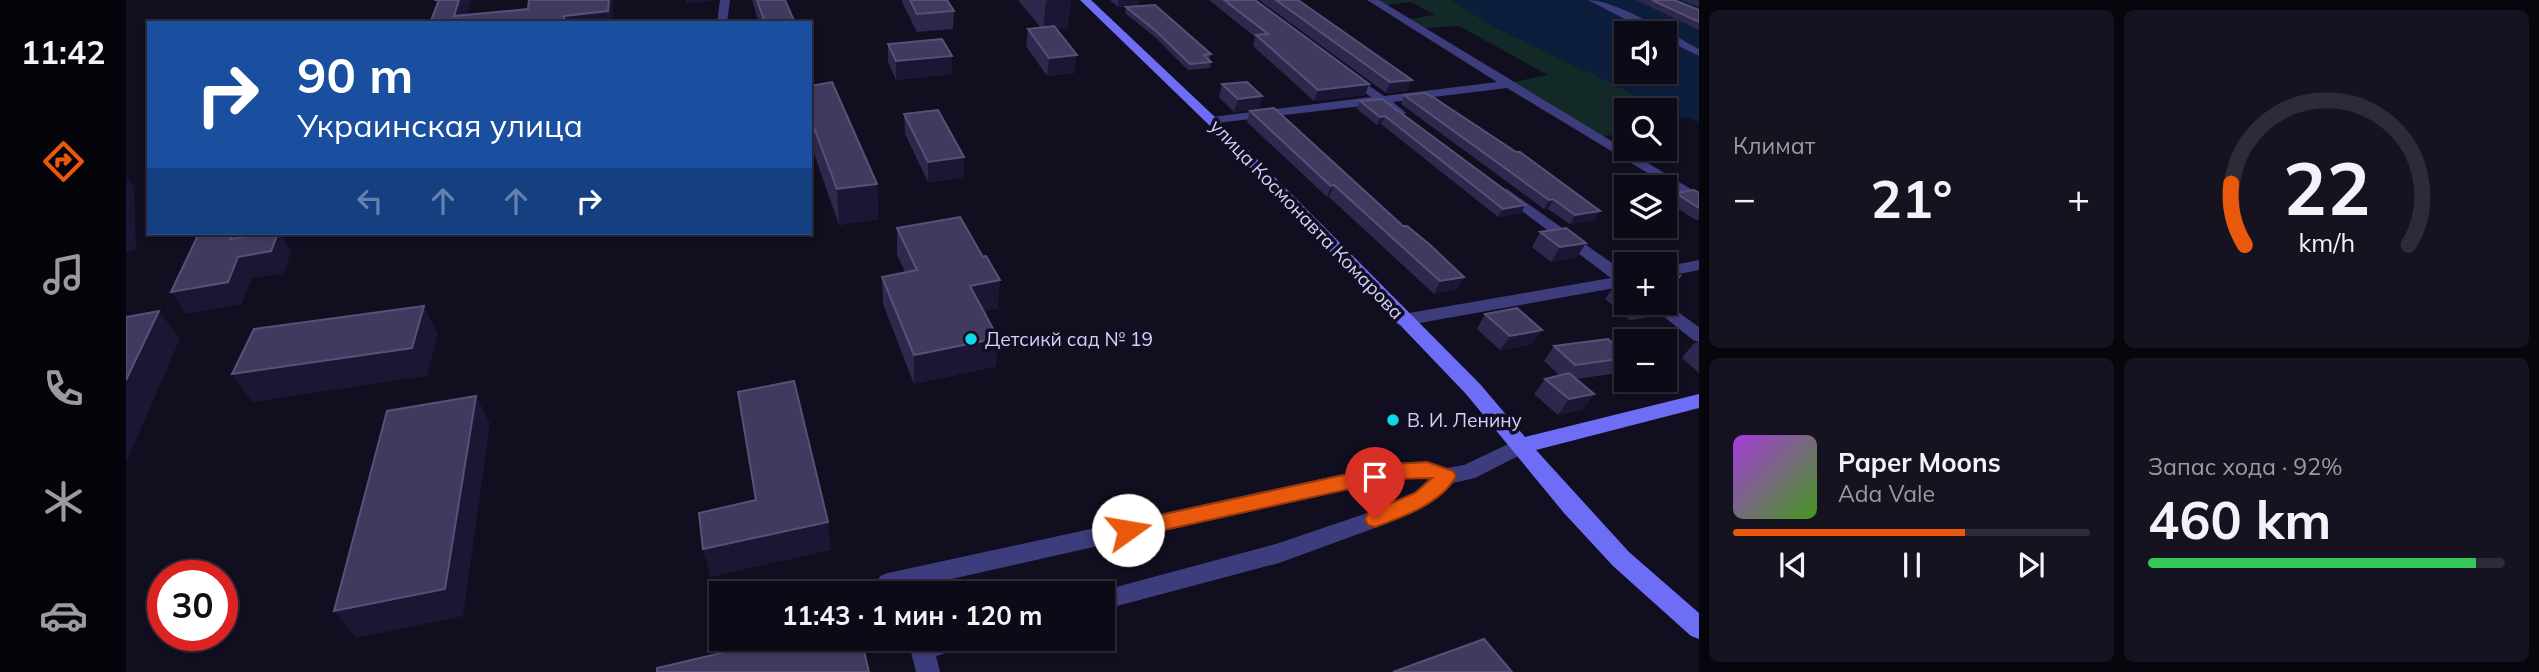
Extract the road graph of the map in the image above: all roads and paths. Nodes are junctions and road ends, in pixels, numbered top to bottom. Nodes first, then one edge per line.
1 (725, 0) edge
2 (1085, 0) edge
3 (1372, 0) edge
4 (1593, 0) edge
5 (722, 21) edge
6 (1636, 21) edge
7 (1677, 42) edge
8 (1699, 53) edge
9 (1337, 67) edge
10 (1507, 84) junction
11 (1382, 100) junction
12 (1212, 121) junction
13 (1415, 125) edge
14 (1492, 182) edge
15 (1699, 200) edge
16 (1699, 265) edge
17 (1677, 269) edge
18 (1614, 273) edge
19 (1614, 283) edge
20 (1671, 315) edge
21 (1403, 320) junction
22 (1699, 336) edge
23 (1699, 401) edge
24 (1521, 446) junction
25 (1447, 476) junction
26 (897, 581) edge
27 (1115, 597) edge
28 (1699, 628) edge

1 - 5 street
2 - 12 main road, улица Космонавта Комарова
3 - 10 street
4 - 6 street
7 - 8 street
9 - 11 street
10 - 11 street
10 - 15 street
11 - 12 street
11 - 13 street
12 - 21 main road, улица Космонавта Комарова
14 - 18 street
16 - 17 street
19 - 21 street
20 - 22 street
21 - 24 main road, улица Космонавта Комарова
23 - 24 main road
24 - 25 street
24 - 28 main road, улица Космонавта Комарова
25 - 26 street
25 - 27 street

